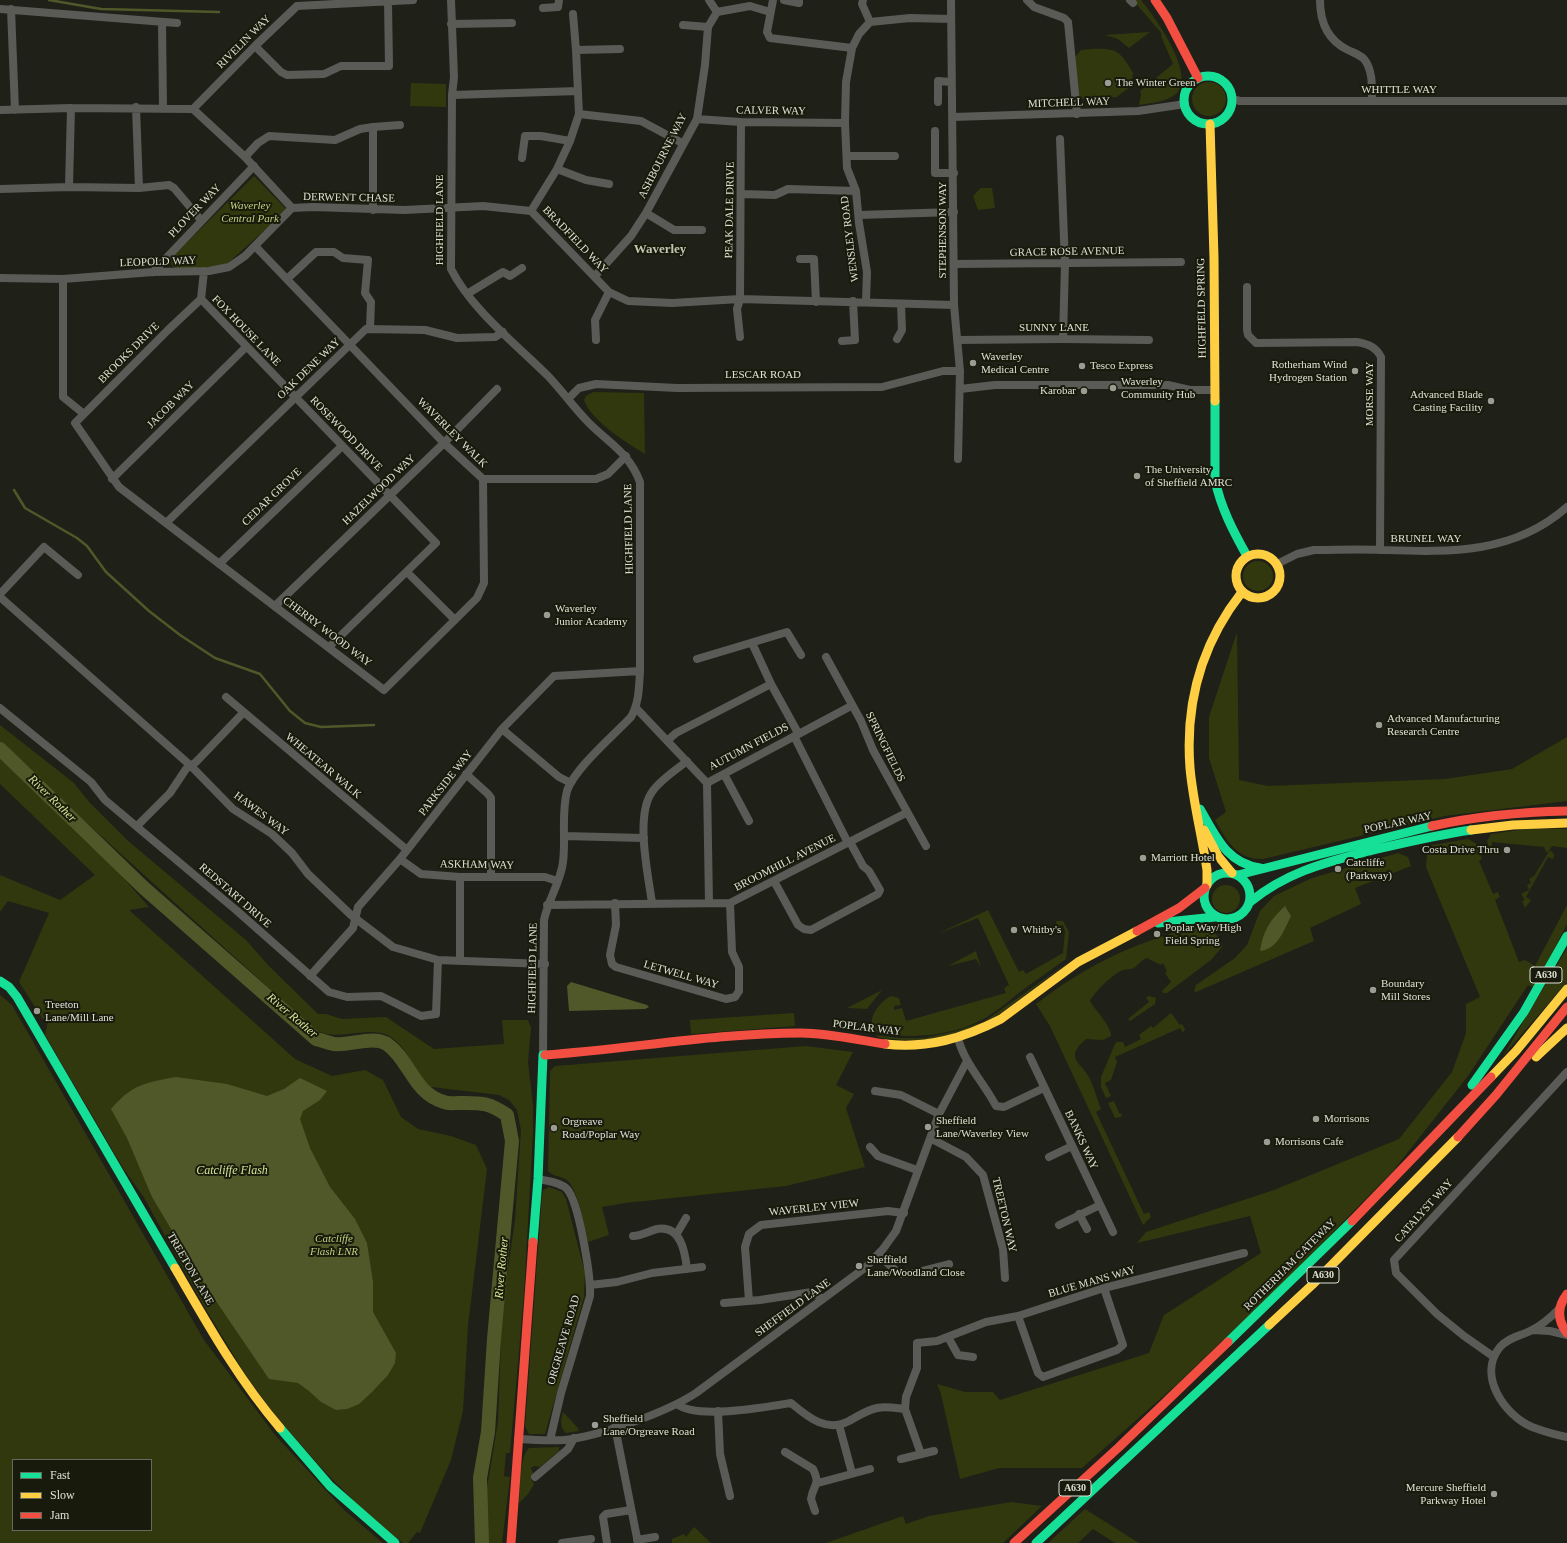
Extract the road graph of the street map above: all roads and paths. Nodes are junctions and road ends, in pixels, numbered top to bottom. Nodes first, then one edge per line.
1 (413, 0) edge
2 (451, 0) edge
3 (559, 0) edge
4 (708, 0) edge
5 (772, 0) edge
6 (784, 0) edge
7 (799, 0) edge
8 (863, 0) edge
9 (951, 0) edge
10 (1027, 0) edge
11 (1155, 0) edge
12 (1320, 0) edge
13 (388, 1) junction
14 (542, 8) dead end
15 (0, 9) edge
16 (11, 9) junction
17 (717, 12) junction
18 (770, 12) junction
19 (573, 14) dead end
20 (951, 19) junction
21 (870, 22) junction
22 (162, 23) junction
23 (177, 23) dead end
24 (512, 23) dead end
25 (451, 24) junction
26 (683, 25) dead end
27 (708, 27) junction
28 (255, 46) junction
29 (852, 48) junction
30 (620, 49) dead end
31 (576, 50) junction
32 (1198, 78) junction
33 (951, 82) junction
34 (578, 91) junction
35 (452, 95) junction
36 (1232, 99) junction
37 (1567, 100) edge
38 (1372, 101) junction
39 (938, 102) dead end
40 (1185, 104) junction
41 (71, 108) junction
42 (136, 108) junction
43 (163, 108) junction
44 (193, 109) junction
45 (0, 110) edge
46 (15, 110) junction
47 (579, 114) junction
48 (1076, 114) junction
49 (953, 117) junction
50 (696, 119) junction
51 (741, 122) junction
52 (845, 123) junction
53 (1210, 124) junction
54 (400, 125) dead end
55 (373, 127) junction
56 (935, 131) dead end
57 (1060, 139) dead end
58 (570, 141) junction
59 (682, 142) junction
60 (847, 156) junction
61 (895, 156) dead end
62 (245, 157) junction
63 (522, 158) dead end
64 (254, 166) junction
65 (557, 169) junction
66 (954, 173) junction
67 (609, 184) dead end
68 (69, 187) junction
69 (139, 188) junction
70 (0, 189) edge
71 (856, 191) junction
72 (742, 194) junction
73 (292, 208) junction
74 (450, 209) junction
75 (373, 210) junction
76 (531, 211) junction
77 (954, 212) junction
78 (646, 213) junction
79 (859, 215) junction
80 (201, 220) junction
81 (702, 230) dead end
82 (256, 246) junction
83 (800, 259) dead end
84 (1181, 262) dead end
85 (1065, 263) junction
86 (954, 264) junction
87 (522, 268) dead end
88 (204, 271) junction
89 (153, 272) junction
90 (595, 276) junction
91 (0, 278) edge
92 (63, 279) junction
93 (287, 279) junction
94 (1247, 287) dead end
95 (609, 292) junction
96 (467, 294) junction
97 (740, 299) junction
98 (201, 300) junction
99 (853, 301) junction
100 (816, 302) junction
101 (866, 302) junction
102 (901, 304) junction
103 (954, 305) junction
104 (370, 328) junction
105 (503, 332) junction
106 (740, 337) dead end
107 (897, 339) dead end
108 (1063, 339) junction
109 (596, 340) dead end
110 (958, 340) junction
111 (1149, 340) dead end
112 (842, 341) dead end
113 (349, 345) junction
114 (246, 347) junction
115 (960, 370) junction
116 (497, 389) dead end
117 (960, 389) junction
118 (1215, 390) junction
119 (295, 397) junction
120 (568, 398) junction
121 (84, 414) junction
122 (75, 423) joint
123 (444, 443) junction
124 (341, 447) junction
125 (626, 456) junction
126 (958, 459) dead end
127 (112, 479) junction
128 (483, 479) junction
129 (389, 494) junction
130 (1567, 507) edge
131 (167, 522) junction
132 (1380, 550) junction
133 (1246, 556) junction
134 (219, 564) junction
135 (1277, 564) junction
136 (407, 572) junction
137 (78, 575) dead end
138 (1242, 592) junction
139 (0, 594) edge
140 (0, 598) edge
141 (7, 604) junction
142 (274, 606) junction
143 (0, 611) edge
144 (455, 620) junction
145 (752, 643) junction
146 (329, 647) junction
147 (800, 655) dead end
148 (826, 657) dead end
149 (697, 659) dead end
150 (640, 671) junction
151 (771, 684) junction
152 (226, 697) dead end
153 (851, 706) junction
154 (0, 708) edge
155 (636, 708) junction
156 (243, 713) junction
157 (502, 729) junction
158 (796, 735) junction
159 (668, 740) junction
160 (687, 761) junction
161 (191, 766) junction
162 (466, 774) junction
163 (724, 774) junction
164 (571, 783) junction
165 (707, 783) junction
166 (1195, 800) junction
167 (1567, 811) edge
168 (906, 814) junction
169 (1199, 820) junction
170 (749, 821) dead end
171 (1567, 823) edge
172 (137, 826) junction
173 (564, 836) junction
174 (644, 838) junction
175 (849, 842) junction
176 (926, 846) dead end
177 (407, 850) junction
178 (400, 859) junction
179 (1265, 868) junction
180 (1235, 874) junction
181 (460, 877) junction
182 (491, 877) junction
183 (557, 881) junction
184 (774, 881) junction
185 (1206, 886) junction
186 (1250, 902) junction
187 (615, 903) junction
188 (652, 903) junction
189 (709, 903) junction
190 (730, 903) junction
191 (547, 905) junction
192 (355, 917) junction
193 (1215, 917) junction
194 (1156, 923) junction
195 (1567, 936) edge
196 (438, 960) junction
197 (460, 961) junction
198 (545, 964) junction
199 (310, 976) junction
200 (0, 982) edge
201 (1567, 989) edge
202 (1567, 1007) edge
203 (1567, 1028) edge
204 (958, 1038) junction
205 (543, 1055) junction
206 (1030, 1057) dead end
207 (967, 1061) junction
208 (1567, 1072) edge
209 (1044, 1088) junction
210 (875, 1091) dead end
211 (1496, 1095) junction
212 (939, 1114) junction
213 (930, 1138) junction
214 (1072, 1146) junction
215 (870, 1147) dead end
216 (1420, 1152) junction
217 (1049, 1157) dead end
218 (917, 1170) junction
219 (538, 1179) junction
220 (1100, 1205) junction
221 (904, 1212) junction
222 (1079, 1214) junction
223 (686, 1218) dead end
224 (1059, 1225) dead end
225 (1087, 1229) dead end
226 (1113, 1232) dead end
227 (676, 1235) junction
228 (633, 1236) dead end
229 (1244, 1252) dead end
230 (878, 1255) junction
231 (949, 1264) dead end
232 (702, 1267) dead end
233 (687, 1269) junction
234 (1005, 1278) dead end
235 (590, 1285) junction
236 (1104, 1288) junction
237 (1567, 1294) edge
238 (823, 1299) junction
239 (749, 1301) junction
240 (724, 1303) dead end
241 (1559, 1309) junction
242 (1018, 1316) junction
243 (1532, 1330) junction
244 (1567, 1334) edge
245 (948, 1337) junction
246 (973, 1357) dead end
247 (1494, 1357) junction
248 (677, 1404) junction
249 (905, 1409) junction
250 (718, 1411) junction
251 (839, 1425) junction
252 (615, 1427) junction
253 (1567, 1437) edge
254 (574, 1438) junction
255 (518, 1439) junction
256 (550, 1440) junction
257 (934, 1451) dead end
258 (785, 1452) dead end
259 (922, 1454) junction
260 (901, 1459) dead end
261 (870, 1470) dead end
262 (852, 1473) junction
263 (535, 1477) dead end
264 (818, 1483) junction
265 (730, 1496) dead end
266 (631, 1510) junction
267 (815, 1511) dead end
268 (654, 1537) dead end
269 (591, 1539) dead end
270 (638, 1542) edge
271 (394, 1543) edge
272 (511, 1543) edge
273 (562, 1543) edge
274 (607, 1543) edge
275 (1014, 1543) edge
276 (1036, 1543) edge

1 - 13 street, RIVELIN WAY
2 - 25 street, HIGHFIELD LANE
3 - 14 street
4 - 17 street
5 - 18 street
6 - 7 street
8 - 21 street
9 - 20 street, STEPHENSON WAY
10 - 48 street
11 - 32 main road
12 - 38 street
13 - 28 street, RIVELIN WAY
13 - 28 street
15 - 16 street
16 - 22 street
16 - 46 street
17 - 18 street
17 - 27 street, ASHBOURNE WAY
18 - 29 street
19 - 31 street
20 - 21 street
20 - 33 street, STEPHENSON WAY
21 - 29 street, WENSLEY ROAD
22 - 23 street
22 - 43 street
24 - 25 street
25 - 35 street, HIGHFIELD LANE
26 - 27 street
27 - 50 street, ASHBOURNE WAY
28 - 44 street, RIVELIN WAY
29 - 52 street, WENSLEY ROAD
30 - 31 street
31 - 34 street
32 - 36 main road
32 - 40 main road
33 - 39 street
33 - 49 street, STEPHENSON WAY
34 - 35 street
34 - 47 street
35 - 74 street, HIGHFIELD LANE
36 - 38 street, WHITTLE WAY
36 - 53 main road
37 - 38 street, WHITTLE WAY
40 - 48 street, MITCHELL WAY
40 - 53 main road
41 - 42 street
41 - 46 street
41 - 68 street
42 - 43 street
42 - 69 street
43 - 44 street
44 - 62 street, DERWENT CHASE
45 - 46 street
47 - 58 street
47 - 59 street
48 - 49 street, MITCHELL WAY
49 - 66 street, STEPHENSON WAY
50 - 51 street, CALVER WAY
50 - 59 street, ASHBOURNE WAY
51 - 52 street, CALVER WAY
51 - 72 street, PEAK DALE DRIVE
52 - 60 street, WENSLEY ROAD
53 - 118 main road, HIGHFIELD SPRING
54 - 55 street
55 - 62 street
55 - 75 street
56 - 66 street
57 - 85 street
58 - 63 street
58 - 65 street
59 - 78 street, ASHBOURNE WAY
60 - 61 street
60 - 71 street, WENSLEY ROAD
62 - 64 street, DERWENT CHASE
64 - 73 street, DERWENT CHASE
64 - 80 street, PLOVER WAY
65 - 67 street
65 - 76 street
66 - 77 street, STEPHENSON WAY
68 - 69 street
68 - 70 street
69 - 80 street
71 - 72 street
71 - 79 street, WENSLEY ROAD
72 - 97 street, PEAK DALE DRIVE
73 - 75 street, DERWENT CHASE
73 - 82 street, LEOPOLD WAY
74 - 75 street, DERWENT CHASE
74 - 76 street, BRADFIELD WAY
74 - 96 street, HIGHFIELD LANE
76 - 90 street, BRADFIELD WAY
77 - 79 street
77 - 86 street, STEPHENSON WAY
78 - 81 street
78 - 90 street, ASHBOURNE WAY
79 - 101 street, WENSLEY ROAD
80 - 89 street, PLOVER WAY
82 - 88 street, LEOPOLD WAY
82 - 93 street, WAVERLEY WALK
83 - 100 street
84 - 85 street, GRACE ROSE AVENUE
85 - 86 street, GRACE ROSE AVENUE
85 - 108 street
86 - 103 street, STEPHENSON WAY
87 - 96 street
88 - 89 street, LEOPOLD WAY
88 - 98 street, FOX HOUSE LANE
89 - 92 street, LEOPOLD WAY
90 - 95 street, BRADFIELD WAY
91 - 92 street, LEOPOLD WAY
92 - 121 street
93 - 104 street
93 - 113 street, WAVERLEY WALK
94 - 132 street, MORSE WAY
95 - 97 street, BRADFIELD WAY
95 - 109 street
96 - 105 street, HIGHFIELD LANE
97 - 100 street, BRADFIELD WAY
97 - 106 street
98 - 114 street, FOX HOUSE LANE
98 - 121 street, BROOKS DRIVE
99 - 100 street, BRADFIELD WAY
99 - 101 street, BRADFIELD WAY
99 - 112 street
101 - 102 street, BRADFIELD WAY
102 - 103 street, BRADFIELD WAY
102 - 107 street
103 - 110 street, STEPHENSON WAY
104 - 105 street
104 - 113 street, OAK DENE WAY
105 - 120 street, HIGHFIELD LANE
108 - 110 street, SUNNY LANE
108 - 111 street, SUNNY LANE
110 - 115 street, STEPHENSON WAY
113 - 119 street, OAK DENE WAY
113 - 123 street, WAVERLEY WALK
114 - 119 street, FOX HOUSE LANE
114 - 127 street, JACOB WAY
115 - 117 street, STEPHENSON WAY
115 - 120 street, LESCAR ROAD
116 - 123 street, HAZELWOOD WAY
117 - 118 street
117 - 126 street, STEPHENSON WAY
118 - 133 main road, HIGHFIELD SPRING
119 - 124 street, ROSEWOOD DRIVE
119 - 131 street, OAK DENE WAY
120 - 125 street, HIGHFIELD LANE
121 - 122 street, BROOKS DRIVE
122 - 127 street, CHERRY WOOD WAY
123 - 128 street, WAVERLEY WALK
123 - 129 street, HAZELWOOD WAY
124 - 129 street, ROSEWOOD DRIVE
124 - 134 street, CEDAR GROVE
125 - 128 street, WAVERLEY WALK
125 - 150 street, HIGHFIELD LANE
127 - 131 street, CHERRY WOOD WAY
128 - 144 street, CHERRY WOOD WAY
129 - 136 street, ROSEWOOD DRIVE
129 - 142 street, HAZELWOOD WAY
130 - 132 street, BRUNEL WAY
131 - 134 street, CHERRY WOOD WAY
132 - 135 street, BRUNEL WAY
133 - 135 main road
133 - 138 main road
134 - 142 street, CHERRY WOOD WAY
135 - 138 main road
136 - 144 street
136 - 146 street
137 - 139 street
138 - 166 main road
140 - 141 street, HAWES WAY
141 - 143 street
141 - 161 street, HAWES WAY
142 - 146 street, CHERRY WOOD WAY
144 - 146 street, CHERRY WOOD WAY
145 - 147 street
145 - 149 street
145 - 151 street
148 - 153 street, SPRINGFIELDS
150 - 155 street, HIGHFIELD LANE
150 - 157 street, PARKSIDE WAY
151 - 158 street
151 - 159 street
152 - 156 street, WHEATEAR WALK
153 - 158 street, AUTUMN FIELDS
153 - 168 street, SPRINGFIELDS
154 - 172 street, REDSTART DRIVE
155 - 159 street, AUTUMN FIELDS
155 - 164 street, HIGHFIELD LANE
156 - 161 street
156 - 177 street, WHEATEAR WALK
157 - 162 street, PARKSIDE WAY
157 - 164 street
158 - 163 street, AUTUMN FIELDS
158 - 175 street
159 - 160 street, AUTUMN FIELDS
160 - 165 street, AUTUMN FIELDS
160 - 174 street
161 - 172 street
161 - 192 street, HAWES WAY
162 - 177 street, PARKSIDE WAY
162 - 182 street
163 - 165 street, AUTUMN FIELDS
163 - 170 street
164 - 173 street, HIGHFIELD LANE
165 - 189 street
166 - 169 main road
166 - 179 main road
167 - 179 main road, POPLAR WAY
168 - 175 street, BROOMHILL AVENUE
168 - 176 street, SPRINGFIELDS
169 - 180 main road
169 - 185 main road
171 - 186 main road, POPLAR WAY
172 - 199 street, REDSTART DRIVE
173 - 174 street
173 - 183 street, HIGHFIELD LANE
174 - 188 street
175 - 184 street, BROOMHILL AVENUE
175 - 184 street
177 - 178 street, PARKSIDE WAY
178 - 181 street, ASKHAM WAY
178 - 192 street, PARKSIDE WAY
179 - 180 main road, POPLAR WAY
180 - 185 main road, POPLAR WAY
180 - 186 main road
181 - 182 street, ASKHAM WAY
181 - 197 street
182 - 183 street, ASKHAM WAY
183 - 191 street, HIGHFIELD LANE
184 - 190 street, BROOMHILL AVENUE
185 - 193 main road
185 - 194 main road, POPLAR WAY
186 - 193 main road, POPLAR WAY
187 - 188 street, BROOMHILL AVENUE
187 - 190 street, LETWELL WAY
187 - 191 street, BROOMHILL AVENUE
188 - 189 street, BROOMHILL AVENUE
189 - 190 street, BROOMHILL AVENUE
191 - 198 street, HIGHFIELD LANE
192 - 196 street, HAWES WAY
192 - 199 street, PARKSIDE WAY
193 - 194 main road, POPLAR WAY
194 - 204 main road, POPLAR WAY
195 - 216 main road, A630
196 - 197 street, HAWES WAY
196 - 199 street, REDSTART DRIVE
197 - 198 street, HAWES WAY
198 - 205 street, HIGHFIELD LANE
200 - 271 main road, TREETON LANE
201 - 216 main road, ROTHERHAM GATEWAY / A630
202 - 211 main road, A630
203 - 211 main road, A630
204 - 205 main road, POPLAR WAY
204 - 207 street
205 - 219 main road
206 - 209 street, BANKS WAY
207 - 209 street
207 - 212 street, SHEFFIELD LANE
208 - 247 street, CATALYST WAY
209 - 214 street, BANKS WAY
210 - 212 street
211 - 276 main road, A630
212 - 213 street, SHEFFIELD LANE
213 - 218 street, SHEFFIELD LANE
213 - 234 street, TREETON WAY
214 - 217 street
214 - 220 street, BANKS WAY
215 - 218 street
216 - 275 main road, ROTHERHAM GATEWAY / A630
218 - 221 street, SHEFFIELD LANE
219 - 235 street, ORGREAVE ROAD
219 - 255 main road
220 - 222 street
220 - 226 street, BANKS WAY
221 - 230 street, SHEFFIELD LANE
221 - 239 street, WAVERLEY VIEW
222 - 224 street
222 - 225 street
223 - 227 street
227 - 228 street
227 - 233 street
229 - 236 street, BLUE MANS WAY
230 - 231 street
230 - 238 street, SHEFFIELD LANE
232 - 233 street
233 - 235 street
235 - 256 street, ORGREAVE ROAD
236 - 242 street, BLUE MANS WAY
236 - 242 street
237 - 241 main road
238 - 239 street
238 - 248 street, SHEFFIELD LANE
239 - 240 street
241 - 243 street
241 - 244 main road
242 - 245 street, BLUE MANS WAY
243 - 244 street
243 - 247 street
245 - 246 street
245 - 249 street, BLUE MANS WAY
247 - 253 street
248 - 250 street
248 - 252 street, SHEFFIELD LANE
249 - 251 street
249 - 259 street
250 - 251 street
250 - 265 street
251 - 262 street
252 - 254 street, SHEFFIELD LANE
252 - 266 street
254 - 256 street, SHEFFIELD LANE
254 - 263 street
255 - 256 street, SHEFFIELD LANE
255 - 272 main road
257 - 259 street
258 - 264 street
259 - 260 street
261 - 262 street
262 - 264 street
264 - 267 street
266 - 270 street
266 - 274 street
268 - 270 street
269 - 273 street

